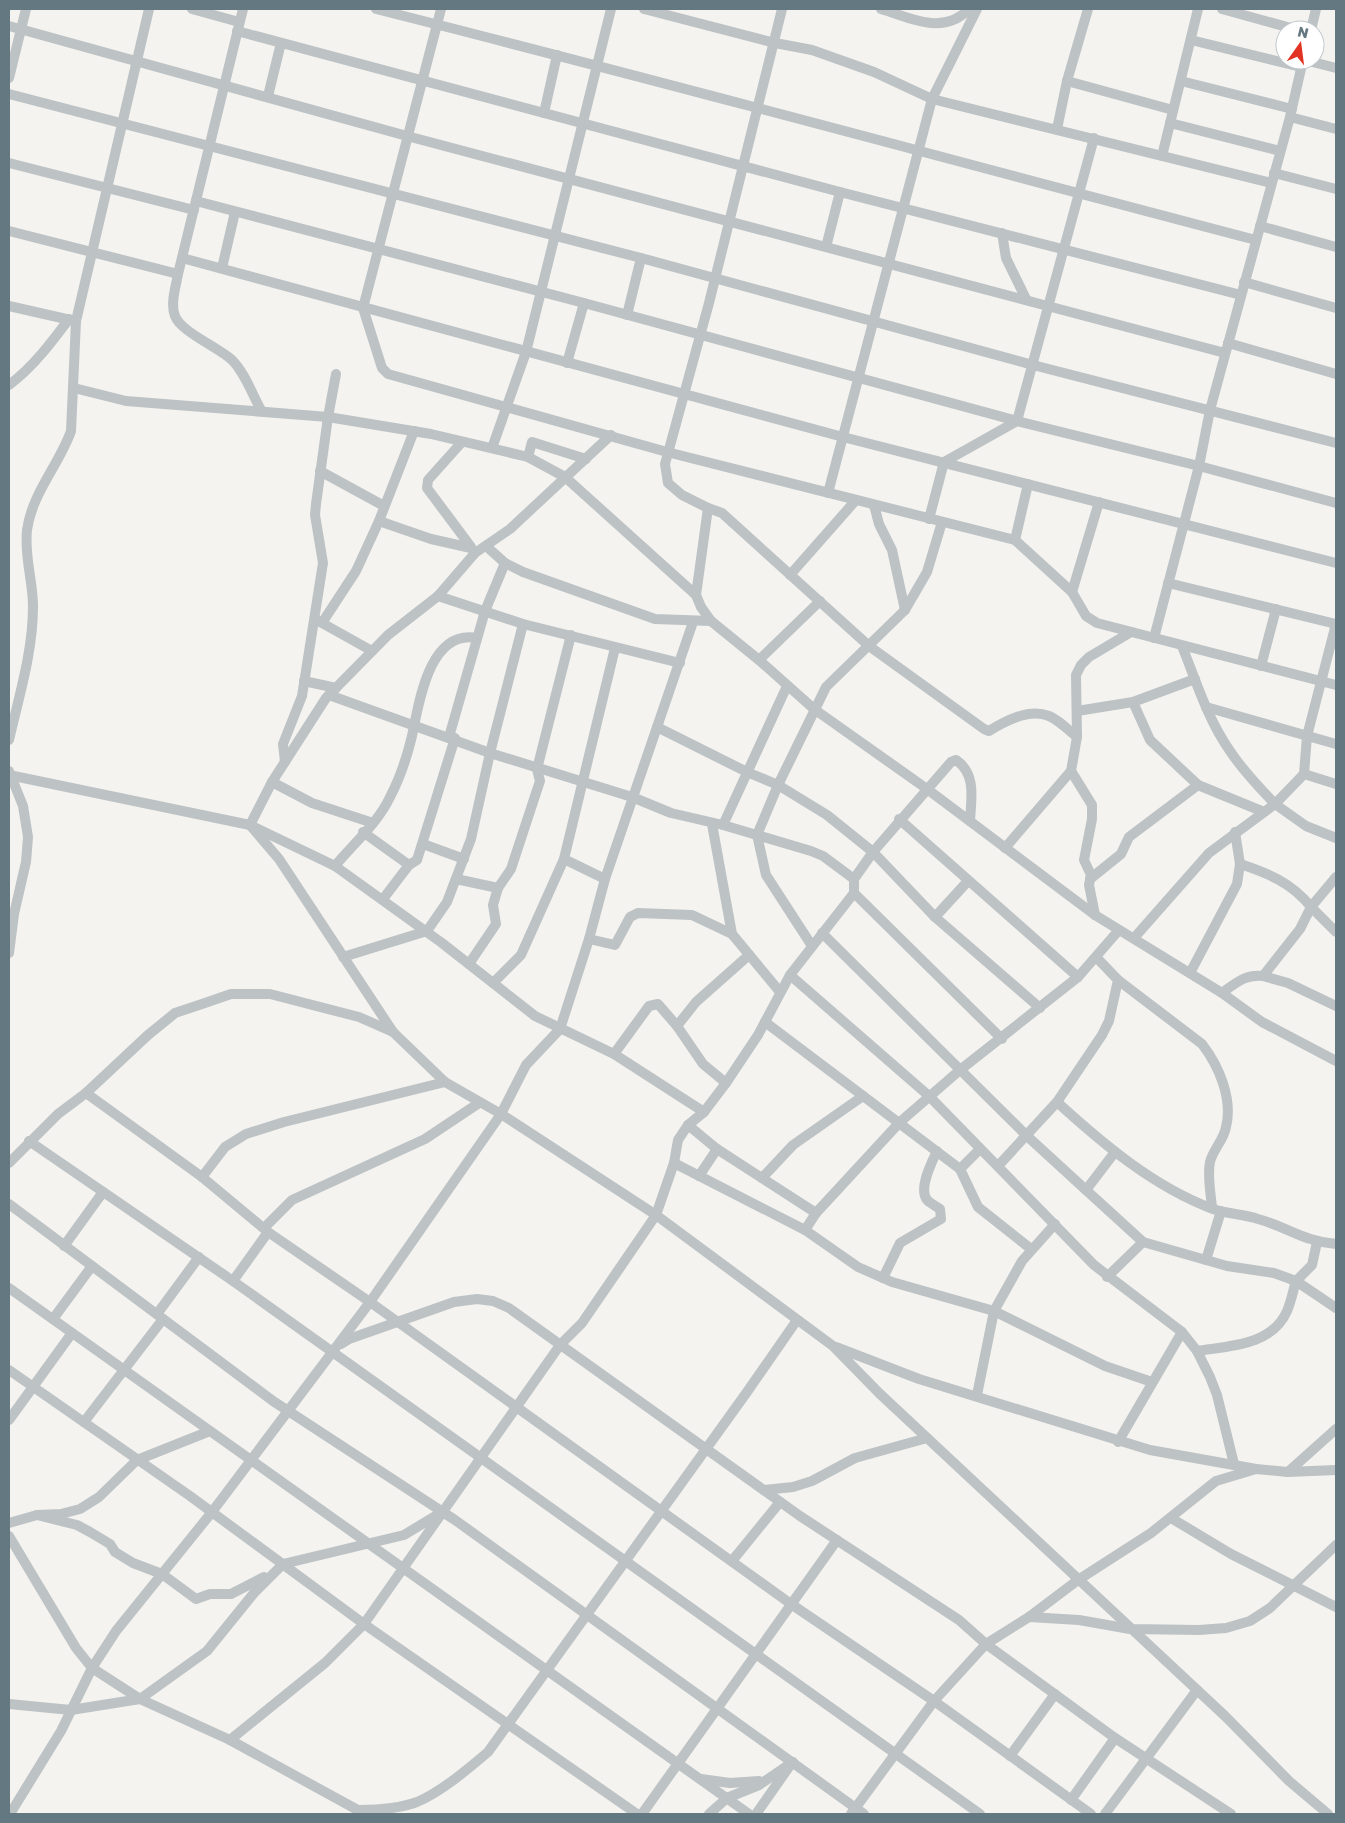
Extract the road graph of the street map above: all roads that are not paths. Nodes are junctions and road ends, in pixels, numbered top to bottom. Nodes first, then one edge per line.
1 (26, 9) edge
2 (149, 9) edge
3 (192, 9) edge
4 (242, 9) edge
5 (376, 9) edge
6 (440, 9) edge
7 (611, 9) edge
8 (644, 9) edge
9 (782, 9) edge
10 (881, 9) edge
11 (956, 9) edge
12 (969, 9) edge
13 (977, 9) edge
14 (1088, 9) edge
15 (1198, 9) edge
16 (1222, 9) edge
17 (953, 22) junction
18 (436, 24) junction
19 (1275, 24) edge
20 (9, 26) edge
21 (238, 26) junction
22 (21, 29) junction
23 (1191, 40) junction
24 (775, 43) junction
25 (281, 44) junction
26 (557, 55) junction
27 (1275, 56) edge
28 (136, 62) junction
29 (598, 64) junction
30 (1301, 70) edge
31 (9, 78) edge
32 (423, 80) junction
33 (1067, 81) junction
34 (1180, 81) junction
35 (223, 86) junction
36 (9, 94) edge
37 (268, 96) junction
38 (932, 99) junction
39 (759, 107) junction
40 (1173, 110) junction
41 (544, 113) junction
42 (1291, 113) junction
43 (1170, 123) junction
44 (121, 124) junction
45 (584, 124) junction
46 (1336, 129) edge
47 (1056, 130) junction
48 (407, 136) junction
49 (1094, 138) junction
50 (209, 147) junction
51 (1280, 151) junction
52 (918, 152) junction
53 (1162, 156) junction
54 (9, 163) edge
55 (743, 164) junction
56 (1274, 173) junction
57 (570, 178) junction
58 (1271, 183) junction
59 (107, 187) junction
60 (1336, 189) edge
61 (840, 192) junction
62 (1079, 194) junction
63 (392, 195) junction
64 (195, 206) junction
65 (902, 208) junction
66 (235, 212) junction
67 (730, 220) junction
68 (1260, 226) junction
69 (9, 231) edge
70 (1002, 233) junction
71 (554, 236) junction
72 (1256, 240) junction
73 (826, 247) junction
74 (1336, 247) edge
75 (379, 250) junction
76 (1065, 250) junction
77 (92, 253) junction
78 (182, 258) junction
79 (641, 258) junction
80 (888, 263) junction
81 (222, 268) junction
82 (178, 274) junction
83 (714, 280) junction
84 (1244, 282) junction
85 (540, 292) junction
86 (1241, 295) junction
87 (1026, 299) junction
88 (584, 303) junction
89 (9, 306) edge
90 (1047, 306) junction
91 (363, 308) junction
92 (1336, 308) edge
93 (627, 315) junction
94 (73, 320) junction
95 (873, 322) junction
96 (700, 335) junction
97 (1226, 348) junction
98 (526, 352) junction
99 (567, 363) junction
100 (1033, 364) junction
101 (336, 374) dead end
102 (1336, 374) edge
103 (857, 378) junction
104 (9, 385) edge
105 (74, 388) junction
106 (683, 394) junction
107 (507, 409) junction
108 (261, 410) junction
109 (1210, 410) junction
110 (328, 417) junction
111 (1017, 421) junction
112 (414, 431) junction
113 (611, 435) junction
114 (843, 437) junction
115 (462, 442) junction
116 (1336, 443) edge
117 (492, 448) junction
118 (667, 452) junction
119 (528, 457) junction
120 (586, 459) junction
121 (944, 462) junction
122 (1199, 466) junction
123 (320, 471) junction
124 (565, 477) junction
125 (1028, 484) junction
126 (828, 492) junction
127 (856, 500) junction
128 (1100, 502) junction
129 (1336, 503) edge
130 (874, 505) junction
131 (384, 506) junction
132 (708, 508) junction
133 (929, 519) junction
134 (379, 521) junction
135 (942, 522) junction
136 (1183, 522) junction
137 (1015, 540) junction
138 (486, 546) junction
139 (473, 550) junction
140 (505, 563) junction
141 (1336, 563) edge
142 (790, 574) junction
143 (1168, 583) junction
144 (1072, 592) junction
145 (696, 595) junction
146 (438, 596) junction
147 (820, 601) junction
148 (1276, 609) junction
149 (905, 610) junction
150 (485, 611) junction
151 (319, 621) junction
152 (711, 621) junction
153 (693, 622) junction
154 (523, 624) junction
155 (1336, 624) edge
156 (1131, 632) junction
157 (571, 635) junction
158 (477, 638) junction
159 (1154, 638) junction
160 (869, 646) junction
161 (1182, 646) junction
162 (615, 648) junction
163 (372, 651) junction
164 (759, 660) junction
165 (680, 663) junction
166 (1261, 666) junction
167 (1195, 679) junction
168 (304, 681) junction
169 (1322, 681) junction
170 (1336, 685) edge
171 (787, 686) junction
172 (333, 691) junction
173 (1133, 702) junction
174 (1206, 707) junction
175 (814, 710) junction
176 (1077, 711) junction
177 (414, 724) junction
178 (657, 726) junction
179 (1307, 736) junction
180 (1077, 737) junction
181 (452, 738) junction
182 (9, 740) edge
183 (1336, 744) edge
184 (490, 753) junction
185 (285, 762) junction
186 (537, 769) junction
187 (1071, 771) junction
188 (747, 772) junction
189 (9, 774) edge
190 (1304, 774) junction
191 (272, 782) junction
192 (584, 783) junction
193 (1336, 784) edge
194 (778, 785) junction
195 (1198, 785) junction
196 (927, 789) junction
197 (632, 797) junction
198 (1275, 804) junction
199 (1264, 812) junction
200 (899, 819) junction
201 (970, 821) junction
202 (373, 822) junction
203 (717, 824) junction
204 (250, 825) junction
205 (363, 832) junction
206 (1235, 832) junction
207 (757, 835) junction
208 (1336, 838) edge
209 (423, 844) junction
210 (1005, 848) junction
211 (873, 852) junction
212 (464, 859) junction
213 (564, 859) junction
214 (1240, 864) junction
215 (408, 865) junction
216 (335, 866) junction
217 (1336, 877) edge
218 (456, 878) junction
219 (605, 878) junction
220 (854, 879) junction
221 (1090, 879) junction
222 (968, 881) junction
223 (498, 888) junction
224 (854, 894) junction
225 (383, 899) junction
226 (1311, 907) junction
227 (1095, 915) junction
228 (935, 917) junction
229 (1118, 930) junction
230 (427, 931) junction
231 (1336, 932) edge
232 (822, 933) junction
233 (732, 934) junction
234 (1134, 938) junction
235 (589, 939) junction
236 (812, 946) junction
237 (9, 953) edge
238 (749, 955) junction
239 (343, 957) junction
240 (1097, 958) junction
241 (469, 964) junction
242 (1190, 973) junction
243 (790, 975) junction
244 (1263, 976) junction
245 (1078, 977) junction
246 (1118, 980) junction
247 (493, 983) junction
248 (780, 992) junction
249 (1222, 993) junction
250 (1336, 1006) edge
251 (1040, 1008) junction
252 (765, 1022) junction
253 (677, 1026) junction
254 (560, 1028) junction
255 (393, 1032) junction
256 (1002, 1039) junction
257 (614, 1054) junction
258 (1336, 1061) edge
259 (960, 1070) junction
260 (445, 1082) junction
261 (726, 1083) junction
262 (86, 1092) junction
263 (864, 1096) junction
264 (929, 1096) junction
265 (1057, 1102) junction
266 (479, 1103) junction
267 (704, 1112) junction
268 (501, 1114) junction
269 (900, 1122) junction
270 (688, 1125) junction
271 (1027, 1136) junction
272 (30, 1141) junction
273 (980, 1149) junction
274 (717, 1150) junction
275 (937, 1151) junction
276 (1115, 1152) junction
277 (9, 1163) edge
278 (674, 1164) junction
279 (998, 1166) junction
280 (960, 1168) junction
281 (698, 1176) junction
282 (202, 1177) junction
283 (762, 1178) junction
284 (1086, 1190) junction
285 (103, 1192) junction
286 (9, 1204) edge
287 (1217, 1210) junction
288 (816, 1213) junction
289 (656, 1215) junction
290 (1055, 1224) junction
291 (266, 1230) junction
292 (805, 1230) junction
293 (1143, 1242) junction
294 (1317, 1242) junction
295 (1336, 1244) edge
296 (64, 1246) junction
297 (1031, 1249) junction
298 (200, 1257) junction
299 (1206, 1260) junction
300 (92, 1266) junction
301 (1107, 1277) junction
302 (883, 1278) junction
303 (233, 1280) junction
304 (1296, 1281) junction
305 (9, 1288) edge
306 (370, 1302) junction
307 (1336, 1308) edge
308 (994, 1311) junction
309 (160, 1316) junction
310 (53, 1319) junction
311 (797, 1320) junction
312 (396, 1322) junction
313 (1182, 1332) junction
314 (72, 1333) junction
315 (560, 1345) junction
316 (833, 1346) junction
317 (334, 1350) junction
318 (1197, 1351) junction
319 (123, 1369) junction
320 (9, 1370) edge
321 (1152, 1382) junction
322 (32, 1386) junction
323 (977, 1395) junction
324 (516, 1407) junction
325 (288, 1410) junction
326 (9, 1420) edge
327 (84, 1422) junction
328 (1336, 1429) edge
329 (210, 1430) junction
330 (926, 1438) junction
331 (1118, 1442) junction
332 (706, 1449) junction
333 (480, 1458) junction
334 (137, 1460) junction
335 (251, 1460) junction
336 (1234, 1464) junction
337 (1256, 1469) junction
338 (1336, 1470) edge
339 (1288, 1472) junction
340 (764, 1490) junction
341 (780, 1502) junction
342 (662, 1511) junction
343 (212, 1512) junction
344 (442, 1512) junction
345 (37, 1515) junction
346 (1171, 1518) junction
347 (9, 1523) edge
348 (9, 1536) edge
349 (837, 1540) junction
350 (368, 1542) junction
351 (1336, 1544) edge
352 (732, 1561) junction
353 (626, 1562) junction
354 (283, 1564) junction
355 (402, 1567) junction
356 (162, 1574) junction
357 (1078, 1580) junction
358 (1294, 1586) junction
359 (791, 1604) junction
360 (1336, 1607) edge
361 (587, 1616) junction
362 (1029, 1617) junction
363 (364, 1624) junction
364 (1130, 1629) junction
365 (986, 1644) junction
366 (755, 1654) junction
367 (92, 1668) junction
368 (548, 1670) junction
369 (1196, 1690) junction
370 (1055, 1694) junction
371 (140, 1699) junction
372 (934, 1701) junction
373 (9, 1704) edge
374 (716, 1708) junction
375 (71, 1710) junction
376 (508, 1725) junction
377 (1115, 1738) junction
378 (230, 1740) junction
379 (895, 1754) junction
380 (1010, 1756) junction
381 (1144, 1758) junction
382 (677, 1762) junction
383 (792, 1762) junction
384 (698, 1778) junction
385 (765, 1781) junction
386 (726, 1798) junction
387 (1071, 1800) junction
388 (362, 1812) edge
389 (857, 1812) edge
390 (10, 1814) edge
391 (396, 1814) edge
392 (637, 1814) edge
393 (642, 1814) edge
394 (709, 1814) edge
395 (749, 1814) edge
396 (756, 1814) edge
397 (980, 1814) edge
398 (1091, 1814) edge
399 (1105, 1814) edge
400 (1231, 1814) edge
401 (1328, 1814) edge

1 - 22 street
2 - 28 street
3 - 21 street
4 - 21 street
5 - 18 street
6 - 18 street
7 - 29 street
8 - 24 street
9 - 24 street
10 - 17 street
11 - 17 street
12 - 17 street
13 - 38 street
14 - 33 street
15 - 23 street
16 - 19 street
18 - 26 street
18 - 32 street
20 - 22 street
21 - 25 street
21 - 35 street
22 - 28 street
22 - 31 street
23 - 27 street
23 - 34 street
24 - 38 street
24 - 39 street
25 - 32 street
25 - 37 street
26 - 29 street
26 - 41 street
28 - 35 street
28 - 44 street
29 - 39 street
29 - 45 street
30 - 42 street
32 - 41 street
32 - 48 street
33 - 40 street
33 - 47 street
34 - 40 street
34 - 42 street
35 - 37 street
35 - 50 street
36 - 44 street
37 - 48 street
38 - 47 street
38 - 52 street
39 - 52 street
39 - 55 street
40 - 43 street
41 - 45 street
42 - 46 street
42 - 51 street
43 - 51 street
43 - 53 street
44 - 50 street
44 - 59 street
45 - 55 street
45 - 57 street
47 - 49 street
48 - 57 street
48 - 63 street
49 - 53 street
49 - 62 street
50 - 63 street
50 - 64 street
51 - 56 street
52 - 62 street
52 - 65 street
53 - 58 street
54 - 59 street
55 - 61 street
55 - 67 street
56 - 58 street
56 - 60 street
57 - 67 street
57 - 71 street
58 - 68 street
59 - 64 street
59 - 77 street
61 - 65 street
61 - 73 street
62 - 72 street
62 - 76 street
63 - 71 street
63 - 75 street
64 - 66 street
64 - 78 street
65 - 70 street
65 - 80 street
66 - 75 street
66 - 81 street
67 - 73 street
67 - 83 street
68 - 72 street
68 - 74 street
69 - 77 street
70 - 76 street
70 - 87 street
71 - 79 street
71 - 85 street
72 - 84 street
73 - 80 street
75 - 85 street
75 - 91 street
76 - 86 street
76 - 90 street
77 - 82 street
77 - 94 street
78 - 81 street
78 - 82 street
79 - 83 street
79 - 93 street
80 - 87 street
80 - 95 street
81 - 91 street
82 - 108 street
83 - 95 street
83 - 96 street
84 - 86 street
84 - 92 street
85 - 88 street
85 - 98 street
86 - 97 street
87 - 90 street
88 - 93 street
88 - 99 street
89 - 94 street
90 - 97 street
90 - 100 street
91 - 98 street
91 - 107 street
93 - 96 street
94 - 104 street
94 - 105 street
95 - 100 street
95 - 103 street
96 - 103 street
96 - 106 street
97 - 102 street
97 - 109 street
98 - 99 street
98 - 107 street
99 - 106 street
100 - 109 street
100 - 111 street
101 - 110 street
103 - 111 street
103 - 114 street
105 - 108 street
105 - 182 street
106 - 114 street
106 - 118 street
107 - 113 street
107 - 117 street
108 - 110 street
109 - 116 street
109 - 122 street
110 - 112 street
110 - 123 street
111 - 121 street
111 - 122 street
112 - 115 street
112 - 131 street
113 - 118 street
113 - 120 street
114 - 121 street
114 - 126 street
115 - 117 street
115 - 139 street
117 - 119 street
118 - 126 street
118 - 132 street
119 - 120 street
119 - 124 street
120 - 124 street
121 - 125 street
121 - 133 street
122 - 129 street
122 - 136 street
123 - 131 street
123 - 151 street
124 - 138 street
124 - 145 street
125 - 128 street
125 - 137 street
126 - 127 street
127 - 130 street
127 - 142 street
128 - 136 street
128 - 144 street
130 - 133 street
130 - 149 street
131 - 134 street
132 - 142 street
132 - 145 street
133 - 135 street
134 - 139 street
134 - 151 street
135 - 137 street
135 - 149 street
136 - 141 street
136 - 143 street
137 - 144 street
138 - 139 street
138 - 140 street
139 - 146 street
140 - 150 street
140 - 153 street
142 - 147 street
143 - 148 street
143 - 159 street
144 - 156 street
145 - 152 street
146 - 150 street
146 - 163 street
147 - 160 street
147 - 164 street
148 - 155 street
148 - 166 street
149 - 160 street
150 - 154 street
150 - 158 street
151 - 163 street
151 - 168 street
152 - 153 street
152 - 164 street
153 - 165 street
154 - 157 street
154 - 184 street
155 - 169 street
156 - 159 street
156 - 176 street
157 - 162 street
157 - 186 street
158 - 177 street
158 - 181 street
159 - 161 street
160 - 175 street
160 - 180 street
161 - 166 street
161 - 167 street
162 - 165 street
162 - 192 street
163 - 172 street
164 - 171 street
165 - 178 street
166 - 169 street
167 - 173 street
167 - 174 street
168 - 172 street
168 - 185 street
169 - 170 street
169 - 179 street
171 - 175 street
171 - 188 street
172 - 177 street
172 - 185 street
173 - 176 street
173 - 195 street
174 - 179 street
174 - 198 street
175 - 194 street
175 - 196 street
176 - 180 street
177 - 181 street
177 - 202 street
178 - 188 street
178 - 197 street
179 - 183 street
179 - 190 street
180 - 187 street
181 - 184 street
181 - 209 street
184 - 186 street
184 - 212 street
185 - 191 street
186 - 192 street
186 - 223 street
187 - 210 street
187 - 221 street
188 - 194 street
188 - 203 street
189 - 204 street
189 - 237 street
190 - 193 street
190 - 198 street
191 - 202 street
191 - 204 street
192 - 197 street
192 - 213 street
194 - 207 street
194 - 211 street
195 - 199 street
195 - 221 street
196 - 200 street
196 - 201 street
196 - 201 street
197 - 203 street
197 - 219 street
198 - 199 street
198 - 208 street
199 - 206 street
200 - 211 street
200 - 222 street
201 - 210 street
202 - 205 street
203 - 207 street
203 - 233 street
204 - 216 street
204 - 239 street
205 - 215 street
205 - 216 street
206 - 214 street
206 - 234 street
207 - 220 street
207 - 236 street
209 - 212 street
209 - 215 street
210 - 227 street
211 - 220 street
211 - 228 street
212 - 218 street
213 - 219 street
213 - 247 street
214 - 226 street
214 - 242 street
215 - 225 street
216 - 225 street
217 - 226 street
218 - 223 street
218 - 230 street
219 - 235 street
220 - 224 street
221 - 227 street
222 - 228 street
222 - 245 street
223 - 241 street
224 - 232 street
224 - 256 street
225 - 230 street
226 - 231 street
226 - 244 street
227 - 229 street
228 - 251 street
229 - 234 street
229 - 240 street
230 - 239 street
230 - 241 street
232 - 236 street
232 - 259 street
233 - 235 street
233 - 238 street
234 - 242 street
235 - 254 street
236 - 243 street
238 - 248 street
238 - 253 street
239 - 255 street
240 - 245 street
240 - 246 street
241 - 247 street
242 - 249 street
243 - 248 street
243 - 264 street
244 - 249 street
244 - 250 street
245 - 251 street
246 - 265 street
246 - 287 street
247 - 254 street
248 - 252 street
249 - 258 street
251 - 256 street
252 - 261 street
252 - 263 street
253 - 257 street
253 - 261 street
254 - 257 street
254 - 268 street
255 - 260 street
255 - 262 street
256 - 259 street
257 - 267 street
259 - 264 street
259 - 271 street
260 - 266 street
260 - 282 street
261 - 267 street
262 - 272 street
262 - 282 street
263 - 269 street
263 - 283 street
264 - 269 street
264 - 273 street
265 - 271 street
265 - 276 street
266 - 268 street
266 - 291 street
267 - 270 street
268 - 289 street
268 - 306 street
269 - 275 street
269 - 288 street
270 - 274 street
270 - 278 street
271 - 279 street
271 - 284 street
272 - 277 street
272 - 285 street
273 - 279 street
273 - 280 street
274 - 281 street
274 - 283 street
275 - 280 street
275 - 302 street
276 - 284 street
276 - 287 street
278 - 281 street
278 - 289 street
279 - 290 street
280 - 297 street
281 - 292 street
282 - 291 street
283 - 288 street
284 - 293 street
285 - 296 street
285 - 298 street
286 - 296 street
287 - 294 street
287 - 299 street
288 - 292 street
289 - 311 street
289 - 315 street
290 - 297 street
290 - 301 street
291 - 303 street
291 - 306 street
292 - 302 street
293 - 299 street
293 - 301 street
294 - 295 street
294 - 304 street
296 - 300 street
297 - 308 street
298 - 303 street
298 - 309 street
299 - 304 street
300 - 309 street
300 - 310 street
301 - 313 street
302 - 308 street
303 - 317 street
304 - 307 street
304 - 318 street
305 - 310 street
306 - 312 street
306 - 317 street
308 - 321 street
308 - 323 street
309 - 319 street
309 - 325 street
310 - 314 street
311 - 316 street
311 - 332 street
312 - 315 street
312 - 317 street
312 - 324 street
313 - 318 street
313 - 321 street
314 - 319 street
314 - 322 street
315 - 324 street
315 - 332 street
316 - 323 street
316 - 330 street
317 - 325 street
317 - 333 street
318 - 336 street
319 - 327 street
319 - 329 street
320 - 322 street
321 - 331 street
322 - 326 street
322 - 327 street
323 - 331 street
324 - 333 street
324 - 342 street
325 - 335 street
325 - 344 street
327 - 334 street
328 - 339 street
329 - 334 street
329 - 335 street
330 - 340 street
330 - 357 street
331 - 336 street
332 - 340 street
332 - 342 street
333 - 344 street
333 - 353 street
334 - 343 street
334 - 345 street
335 - 343 street
335 - 350 street
336 - 337 street
337 - 339 street
337 - 346 street
338 - 339 street
340 - 341 street
341 - 349 street
341 - 352 street
342 - 352 street
342 - 353 street
343 - 354 street
343 - 356 street
344 - 350 street
344 - 355 street
344 - 361 street
345 - 347 street
345 - 356 street
346 - 357 street
346 - 358 street
348 - 367 street
349 - 359 street
349 - 365 street
350 - 354 street
350 - 355 street
351 - 358 street
352 - 359 street
353 - 361 street
353 - 366 street
354 - 356 street
354 - 363 street
354 - 371 street
355 - 363 street
355 - 368 street
356 - 367 street
357 - 362 street
357 - 364 street
358 - 360 street
358 - 364 street
359 - 366 street
359 - 372 street
361 - 368 street
361 - 374 street
362 - 364 street
362 - 365 street
363 - 376 street
363 - 378 street
364 - 369 street
365 - 370 street
365 - 372 street
366 - 374 street
366 - 379 street
367 - 371 street
367 - 375 street
368 - 376 street
368 - 382 street
369 - 381 street
369 - 401 street
370 - 377 street
370 - 380 street
371 - 375 street
371 - 378 street
372 - 379 street
372 - 380 street
373 - 375 street
374 - 382 street
374 - 383 street
375 - 390 street
376 - 388 street
376 - 392 street
377 - 381 street
377 - 387 street
378 - 388 street
379 - 389 street
379 - 397 street
380 - 387 street
381 - 399 street
381 - 400 street
382 - 384 street
382 - 393 street
383 - 385 street
383 - 389 street
383 - 396 street
384 - 385 street
384 - 386 street
385 - 386 street
386 - 394 street
386 - 395 street
387 - 398 street
388 - 391 street

